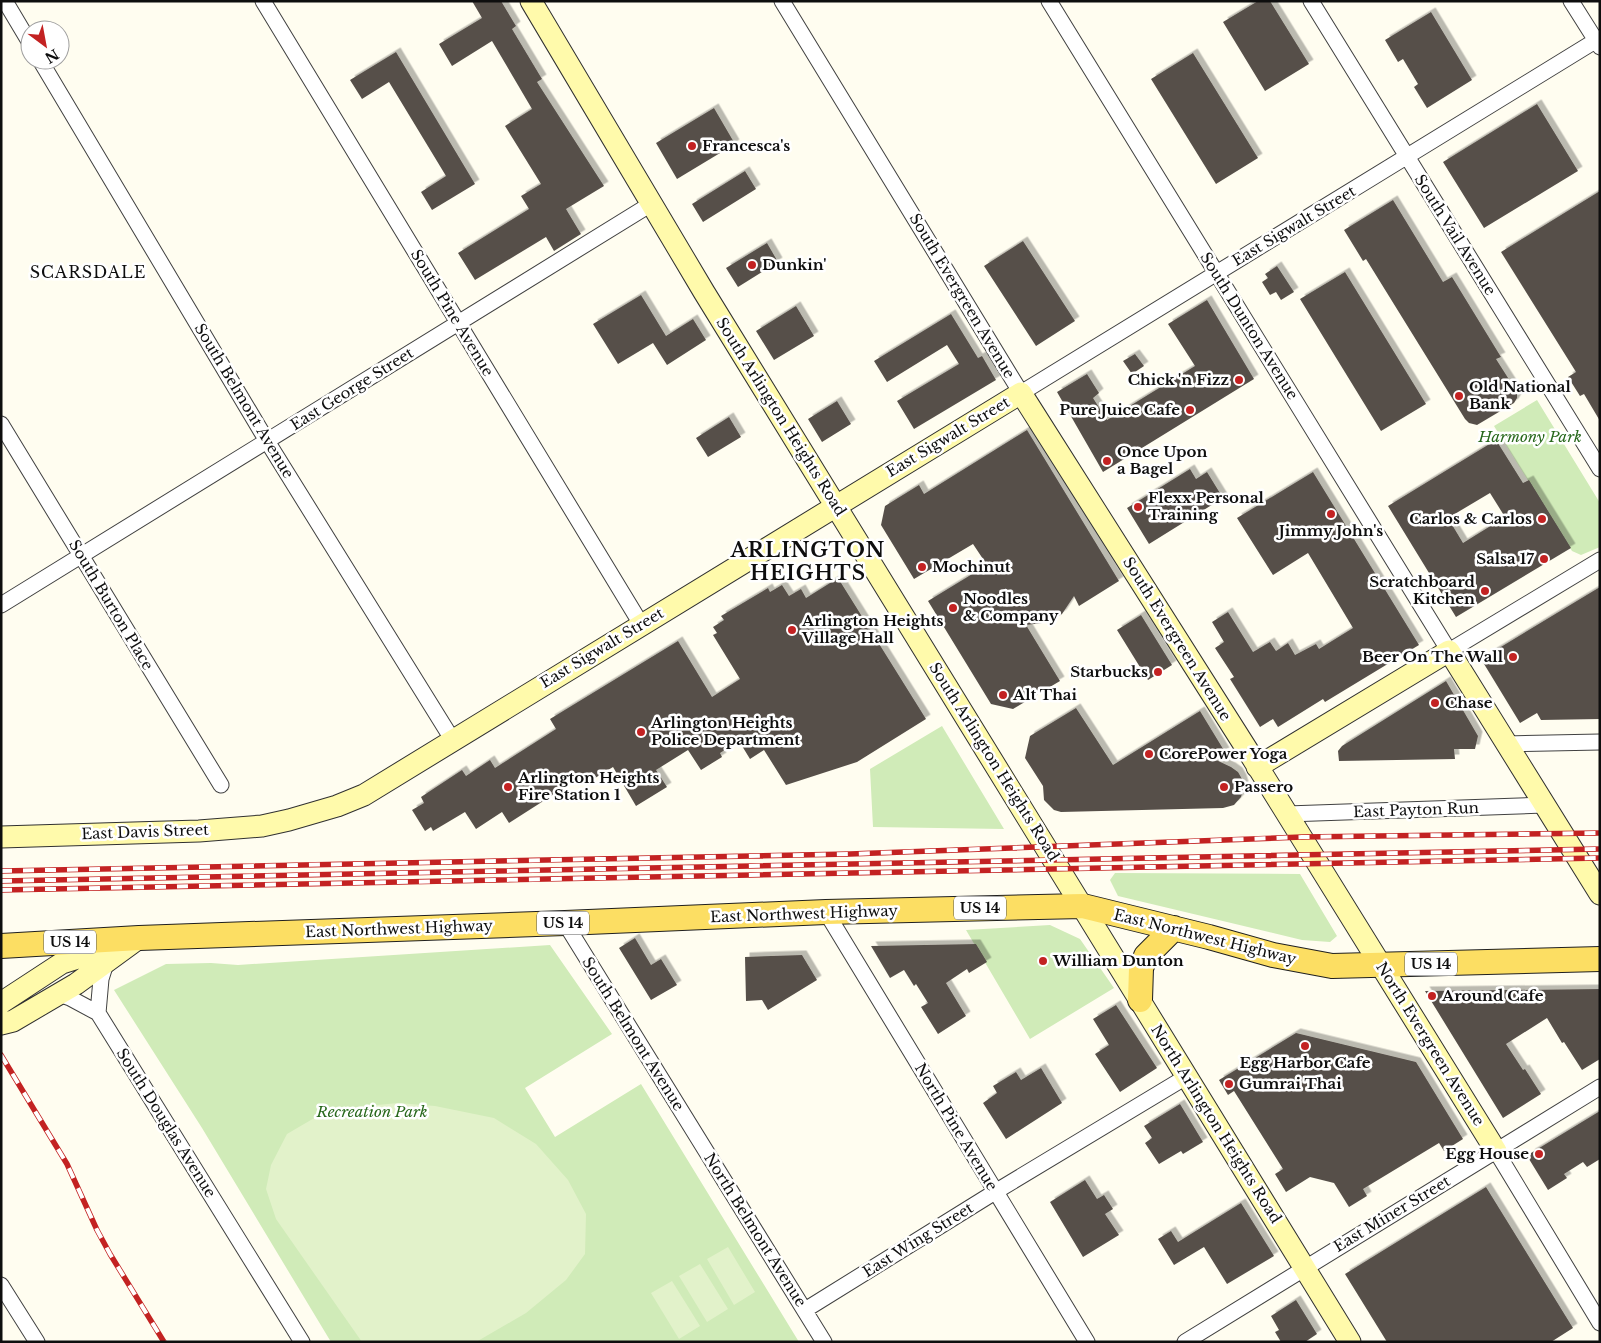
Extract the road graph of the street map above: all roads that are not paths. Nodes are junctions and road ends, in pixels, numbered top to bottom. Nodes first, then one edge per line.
1 (6, 1) edge
2 (263, 1) edge
3 (531, 1) edge
4 (782, 1) edge
5 (1049, 1) edge
6 (1311, 1) edge
7 (1571, 1) edge
8 (20, 26) edge
9 (1598, 42) edge
10 (46, 70) edge
11 (1407, 157) junction
12 (651, 204) junction
13 (1216, 273) junction
14 (458, 323) junction
15 (1021, 393) junction
16 (1, 424) edge
17 (267, 441) junction
18 (1600, 469) edge
19 (836, 506) junction
20 (81, 556) junction
21 (1600, 560) edge
22 (1, 605) edge
23 (641, 624) junction
24 (1449, 651) junction
25 (452, 739) junction
26 (1600, 742) edge
27 (1506, 744) junction
28 (1257, 766) junction
29 (221, 786) dead end
30 (1544, 805) junction
31 (1287, 814) junction
32 (289, 820) joint
33 (1, 837) edge
34 (1600, 894) edge
35 (1083, 906) junction
36 (826, 912) junction
37 (565, 923) junction
38 (1174, 928) junction
39 (139, 938) junction
40 (1, 946) edge
41 (1600, 959) edge
42 (106, 962) junction
43 (1381, 965) junction
44 (60, 994) junction
45 (1140, 1000) junction
46 (1, 1003) edge
47 (98, 1013) junction
48 (1, 1024) edge
49 (1186, 1077) junction
50 (1600, 1087) edge
51 (686, 1119) joint
52 (1496, 1151) junction
53 (995, 1192) junction
54 (1304, 1268) junction
55 (1, 1285) edge
56 (805, 1310) junction
57 (1600, 1323) edge
58 (37, 1342) edge
59 (302, 1342) edge
60 (824, 1342) edge
61 (1087, 1342) edge
62 (1185, 1342) edge
63 (1350, 1342) edge

1 - 8 street
2 - 14 street, South Pine Avenue
3 - 12 street, South Arlington Heights Road
4 - 15 street, South Evergreen Avenue
5 - 13 street, South Dunton Avenue
6 - 11 street, South Vail Avenue
7 - 9 street
9 - 11 street, East Sigwalt Street
10 - 17 street, South Belmont Avenue
11 - 13 street, East Sigwalt Street
11 - 18 street, South Vail Avenue
12 - 14 street, East George Street
12 - 19 street, South Arlington Heights Road
13 - 15 street, East Sigwalt Street
13 - 24 street, South Dunton Avenue
14 - 17 street, East George Street
14 - 23 street, South Pine Avenue
15 - 19 street, East Sigwalt Street
15 - 28 street, South Evergreen Avenue
16 - 20 street, South Burton Place
17 - 20 street, East George Street
17 - 25 street, South Belmont Avenue
19 - 23 street, East Sigwalt Street
19 - 35 street, South Arlington Heights Road
20 - 22 street, East George Street
20 - 29 street, South Burton Place
21 - 24 street
23 - 25 street, East Sigwalt Street
24 - 27 street
24 - 28 street
25 - 32 street, East Sigwalt Street
26 - 27 street
27 - 30 street
28 - 31 street, North Evergreen Avenue
30 - 31 street, East Payton Run
30 - 34 street
31 - 43 street, North Evergreen Avenue
32 - 33 street, East Davis Street
35 - 36 main road, East Northwest Highway / US 14
35 - 38 main road, East Northwest Highway / US 14
35 - 45 street, North Arlington Heights Road
36 - 37 main road, East Northwest Highway / US 14
36 - 53 street, North Pine Avenue
37 - 39 main road, East Northwest Highway / US 14
37 - 51 street, South Belmont Avenue
38 - 43 main road, East Northwest Highway / US 14
38 - 45 main road
39 - 40 main road, East Northwest Highway / US 14
39 - 42 street
39 - 46 street
41 - 43 main road, East Northwest Highway / US 14
42 - 44 street
42 - 47 street
43 - 52 street, North Evergreen Avenue
44 - 47 street
44 - 48 street
45 - 49 street, North Arlington Heights Road
47 - 59 street, South Douglas Avenue
49 - 53 street, East Wing Street
49 - 54 street, North Arlington Heights Road
50 - 52 street, East Miner Street
51 - 56 street, North Belmont Avenue
52 - 54 street, East Miner Street
52 - 57 street, North Evergreen Avenue
53 - 56 street, East Wing Street
53 - 61 street, North Pine Avenue
54 - 62 street, East Miner Street
54 - 63 street, North Arlington Heights Road
55 - 58 street
56 - 60 street, North Belmont Avenue

